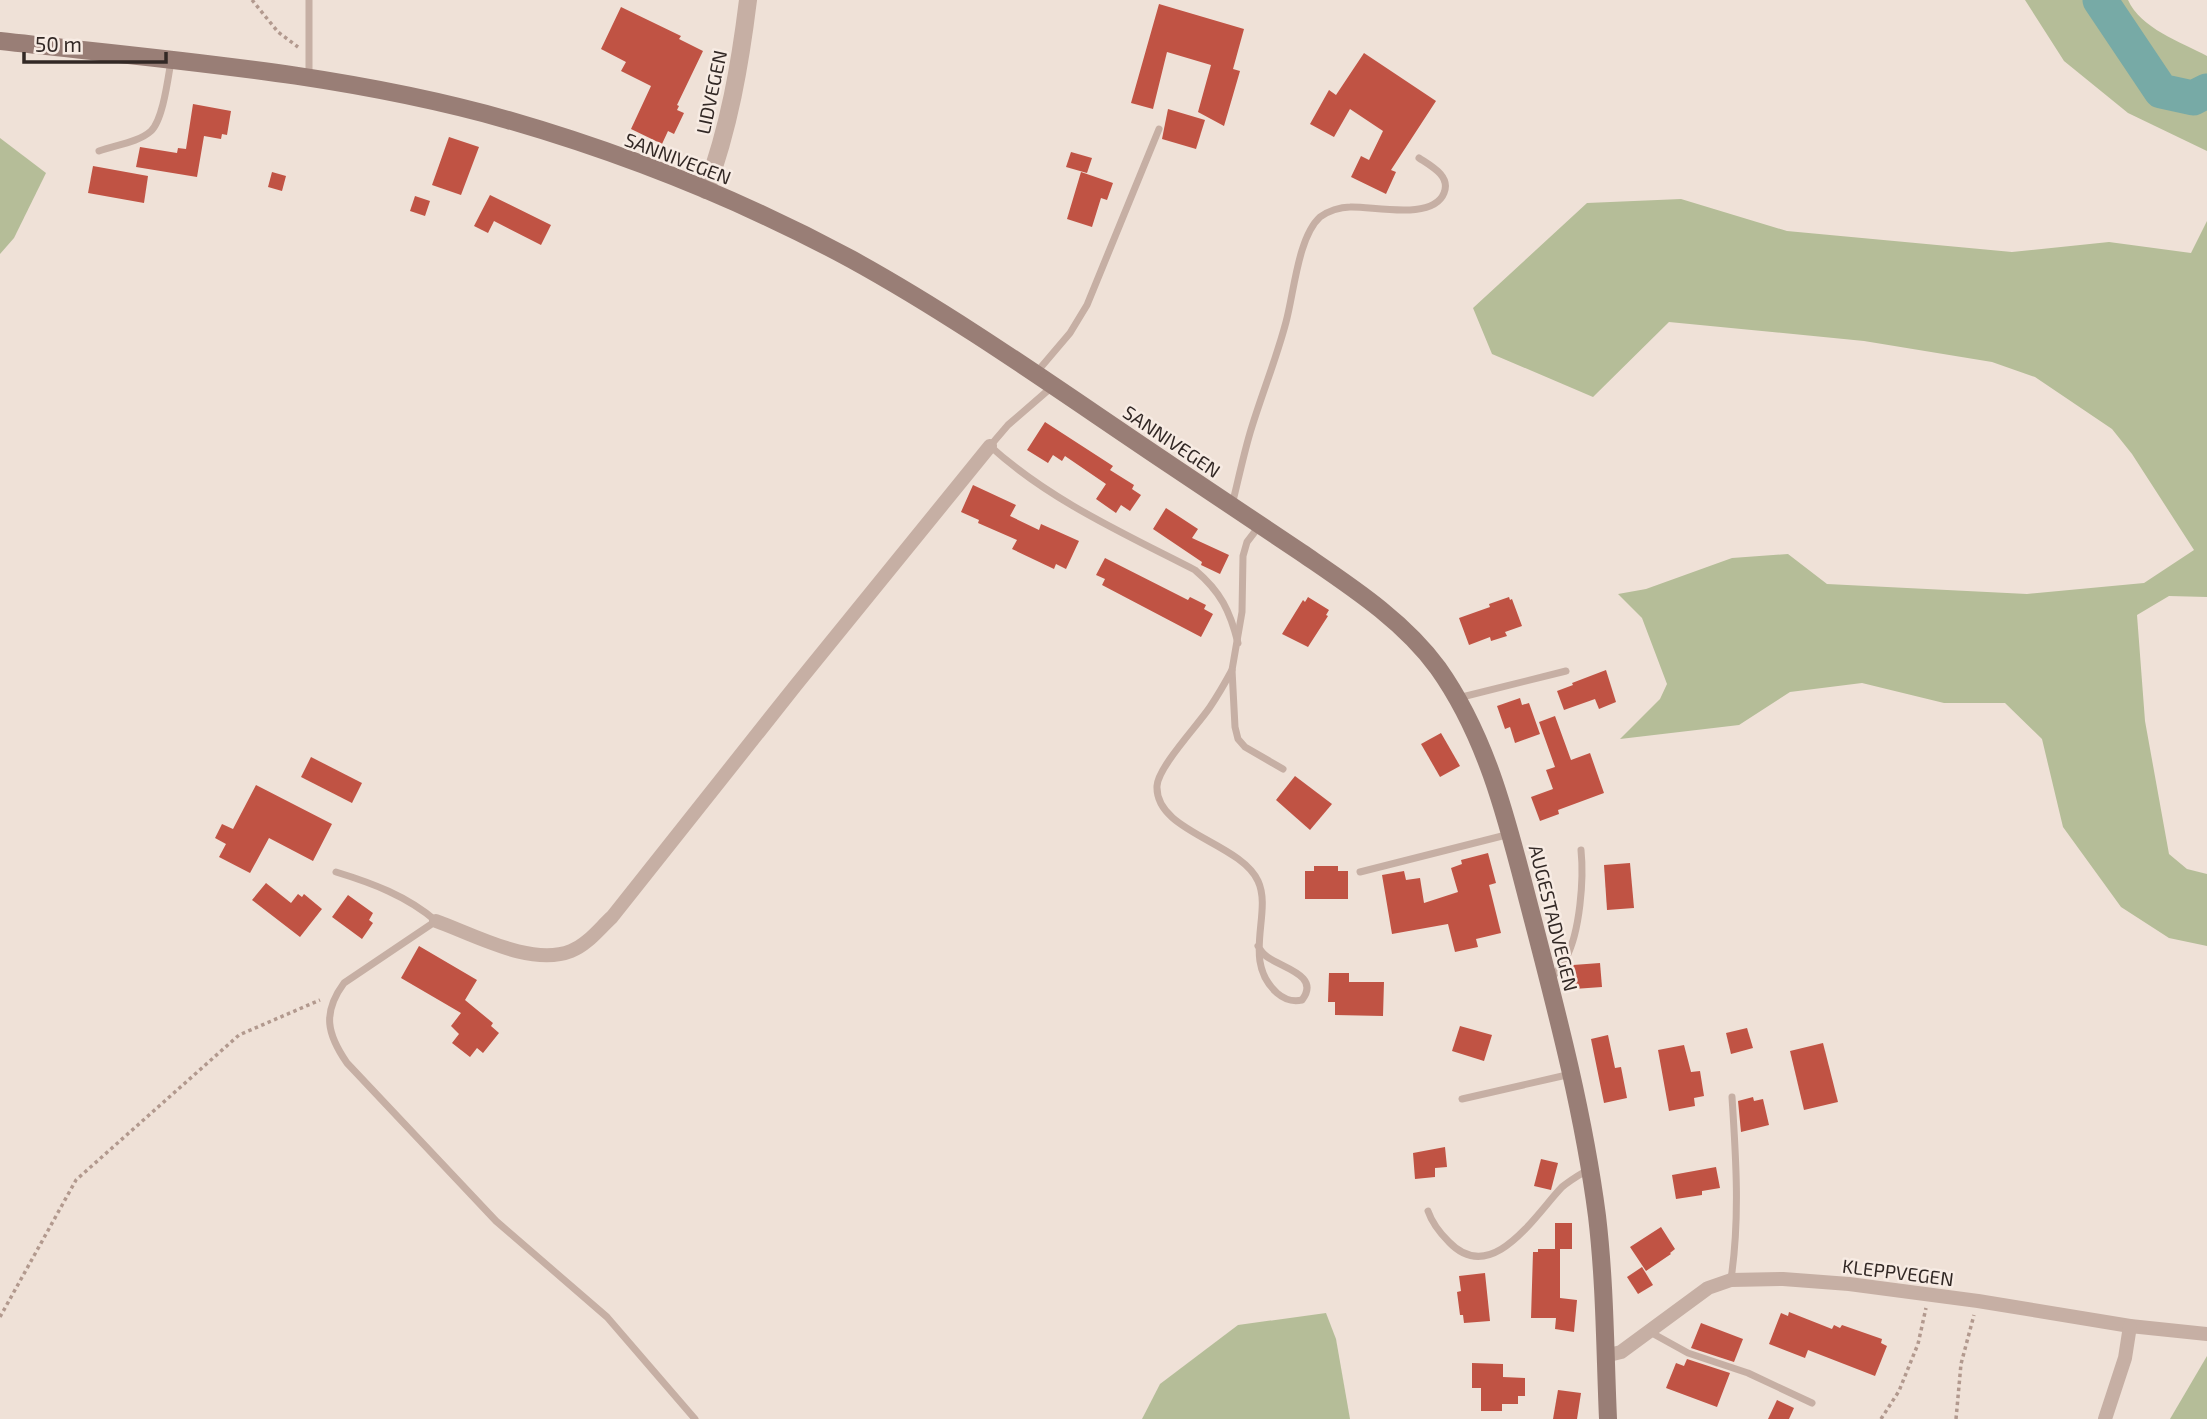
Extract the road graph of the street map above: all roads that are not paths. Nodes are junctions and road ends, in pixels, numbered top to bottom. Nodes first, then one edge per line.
1 (309, 0) edge
2 (748, 0) edge
3 (0, 41) edge
4 (172, 61) junction
5 (309, 79) junction
6 (1159, 129) dead end
7 (99, 150) dead end
8 (1419, 158) dead end
9 (706, 190) junction
10 (1035, 374) junction
11 (1053, 386) junction
12 (990, 446) junction
13 (1232, 506) junction
14 (1260, 525) junction
15 (1238, 643) junction
16 (1232, 670) junction
17 (1566, 671) dead end
18 (1457, 699) junction
19 (1283, 769) dead end
20 (1511, 834) junction
21 (1581, 850) dead end
22 (336, 872) dead end
23 (1360, 872) dead end
24 (436, 920) junction
25 (1258, 946) junction
26 (1549, 981) junction
27 (1572, 1073) junction
28 (1732, 1097) dead end
29 (1462, 1099) dead end
30 (1589, 1169) junction
31 (1428, 1212) dead end
32 (1731, 1280) junction
33 (2130, 1326) junction
34 (1650, 1332) junction
35 (2207, 1334) edge
36 (1605, 1356) junction
37 (1812, 1403) dead end
38 (695, 1419) edge
39 (1608, 1419) edge
40 (2105, 1419) edge

1 - 5 lane
2 - 9 street, LIDVEGEN
3 - 4 main road, SANNIVEGEN
4 - 5 main road, SANNIVEGEN
4 - 7 lane
5 - 9 main road, SANNIVEGEN
6 - 10 lane
8 - 13 lane
9 - 10 main road, SANNIVEGEN
10 - 11 main road, SANNIVEGEN
11 - 12 lane
11 - 13 main road, SANNIVEGEN
12 - 15 lane
12 - 24 street
13 - 14 main road, SANNIVEGEN
14 - 15 lane
14 - 18 main road, AUGESTADVEGEN
15 - 16 lane
16 - 19 lane
16 - 25 lane
17 - 18 lane
18 - 20 main road, AUGESTADVEGEN
20 - 23 lane
20 - 26 main road, AUGESTADVEGEN
21 - 26 lane
22 - 24 lane
24 - 38 lane
25 - 25 lane
26 - 27 main road, AUGESTADVEGEN
27 - 29 lane
27 - 30 main road, AUGESTADVEGEN
28 - 32 lane
30 - 31 lane
30 - 36 main road, AUGESTADVEGEN
32 - 33 street, KLEPPVEGEN
32 - 34 street, KLEPPVEGEN
33 - 35 street, KLEPPVEGEN
33 - 40 street
34 - 36 street, KLEPPVEGEN
34 - 37 lane
36 - 39 main road, AUGESTADVEGEN

